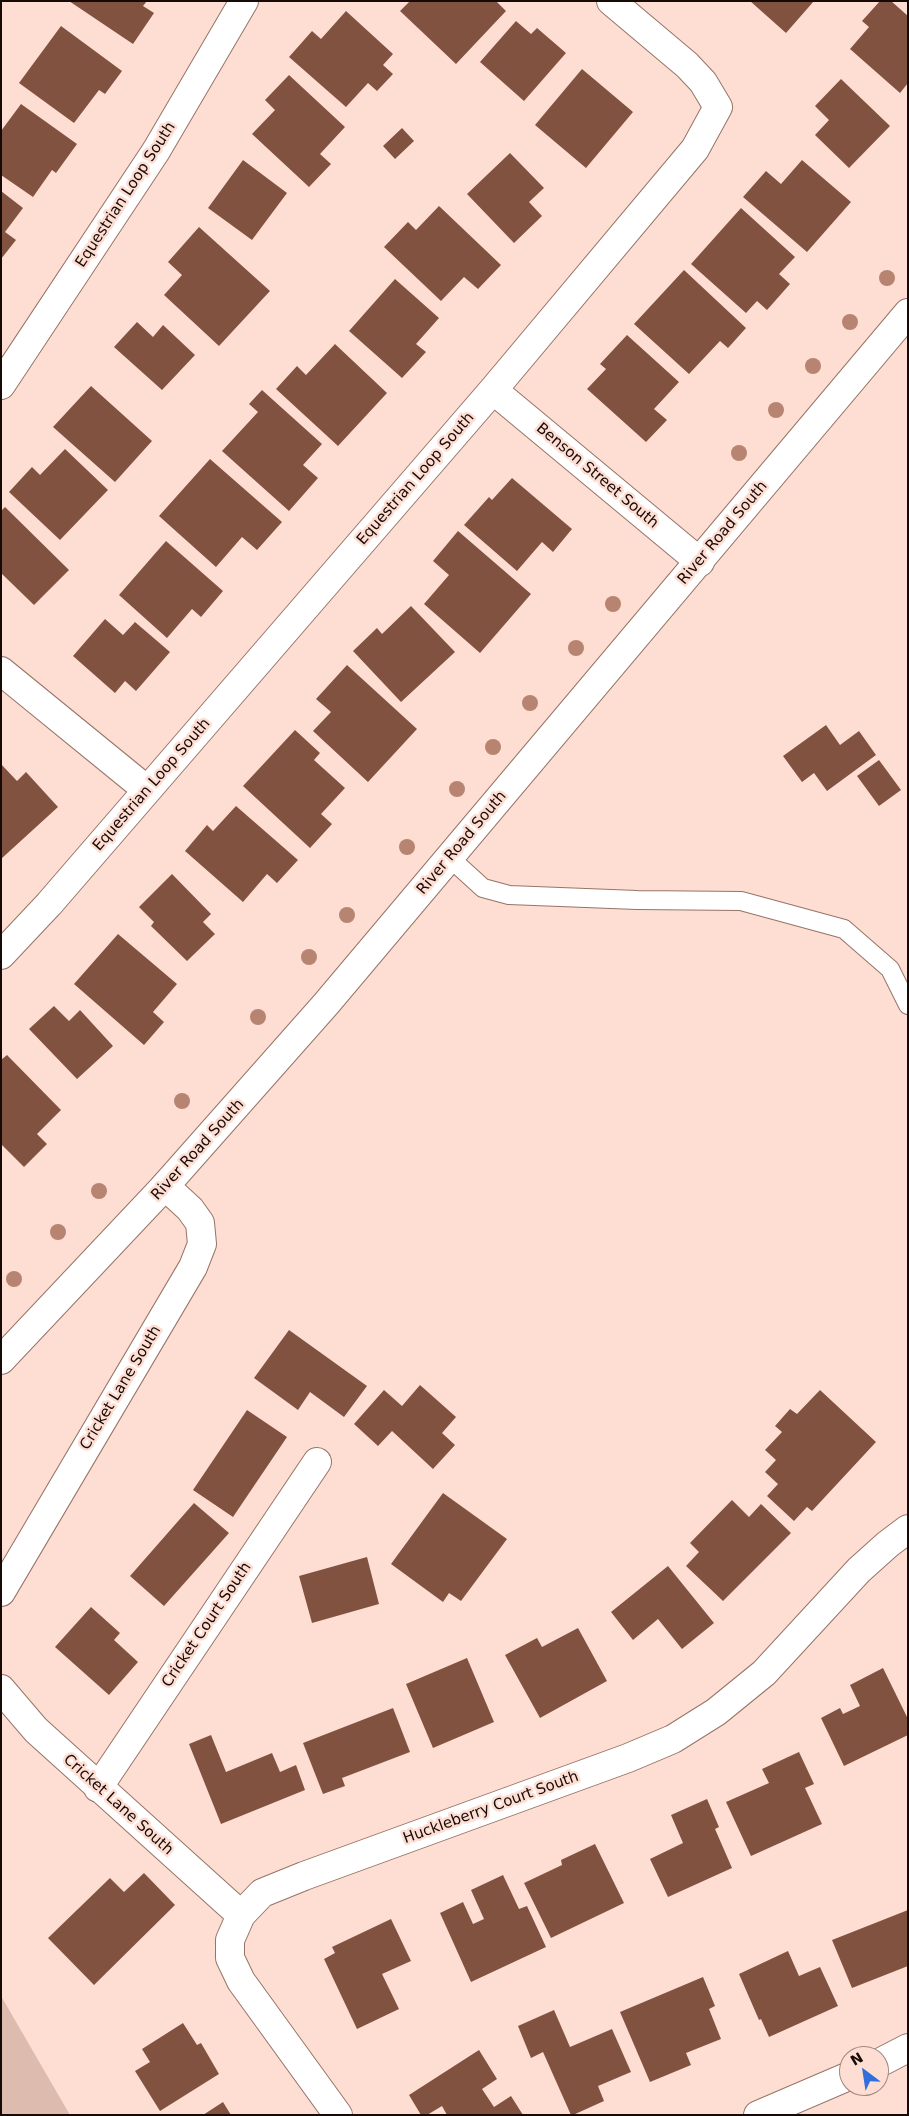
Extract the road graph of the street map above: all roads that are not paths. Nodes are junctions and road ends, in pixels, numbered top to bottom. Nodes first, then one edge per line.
1 (244, 1) edge
2 (611, 1) edge
3 (908, 313) edge
4 (1, 384) edge
5 (493, 390) junction
6 (700, 562) junction
7 (1, 671) edge
8 (147, 790) junction
9 (450, 858) junction
10 (1, 955) edge
11 (908, 1005) edge
12 (165, 1186) junction
13 (1, 1360) edge
14 (316, 1462) dead end
15 (908, 1530) edge
16 (1, 1592) edge
17 (1, 1689) edge
18 (98, 1788) junction
19 (241, 1916) junction
20 (908, 2048) edge
21 (889, 2058) edge
22 (839, 2080) edge
23 (338, 2115) edge
24 (758, 2115) edge

1 - 4 street, Equestrian Loop South
2 - 5 street, Equestrian Loop South
3 - 6 street, River Road South
5 - 6 street, Benson Street South
5 - 8 street, Equestrian Loop South
6 - 9 street, River Road South
7 - 8 street
8 - 10 street, Equestrian Loop South
9 - 11 lane
9 - 12 street, River Road South
12 - 13 street, River Road South
12 - 16 street, Cricket Lane South
14 - 18 street, Cricket Court South
15 - 19 street, Huckleberry Court South
17 - 18 street, Cricket Lane South
18 - 19 street, Cricket Lane South
19 - 23 street, Huckleberry Court South
20 - 21 street
22 - 24 street

